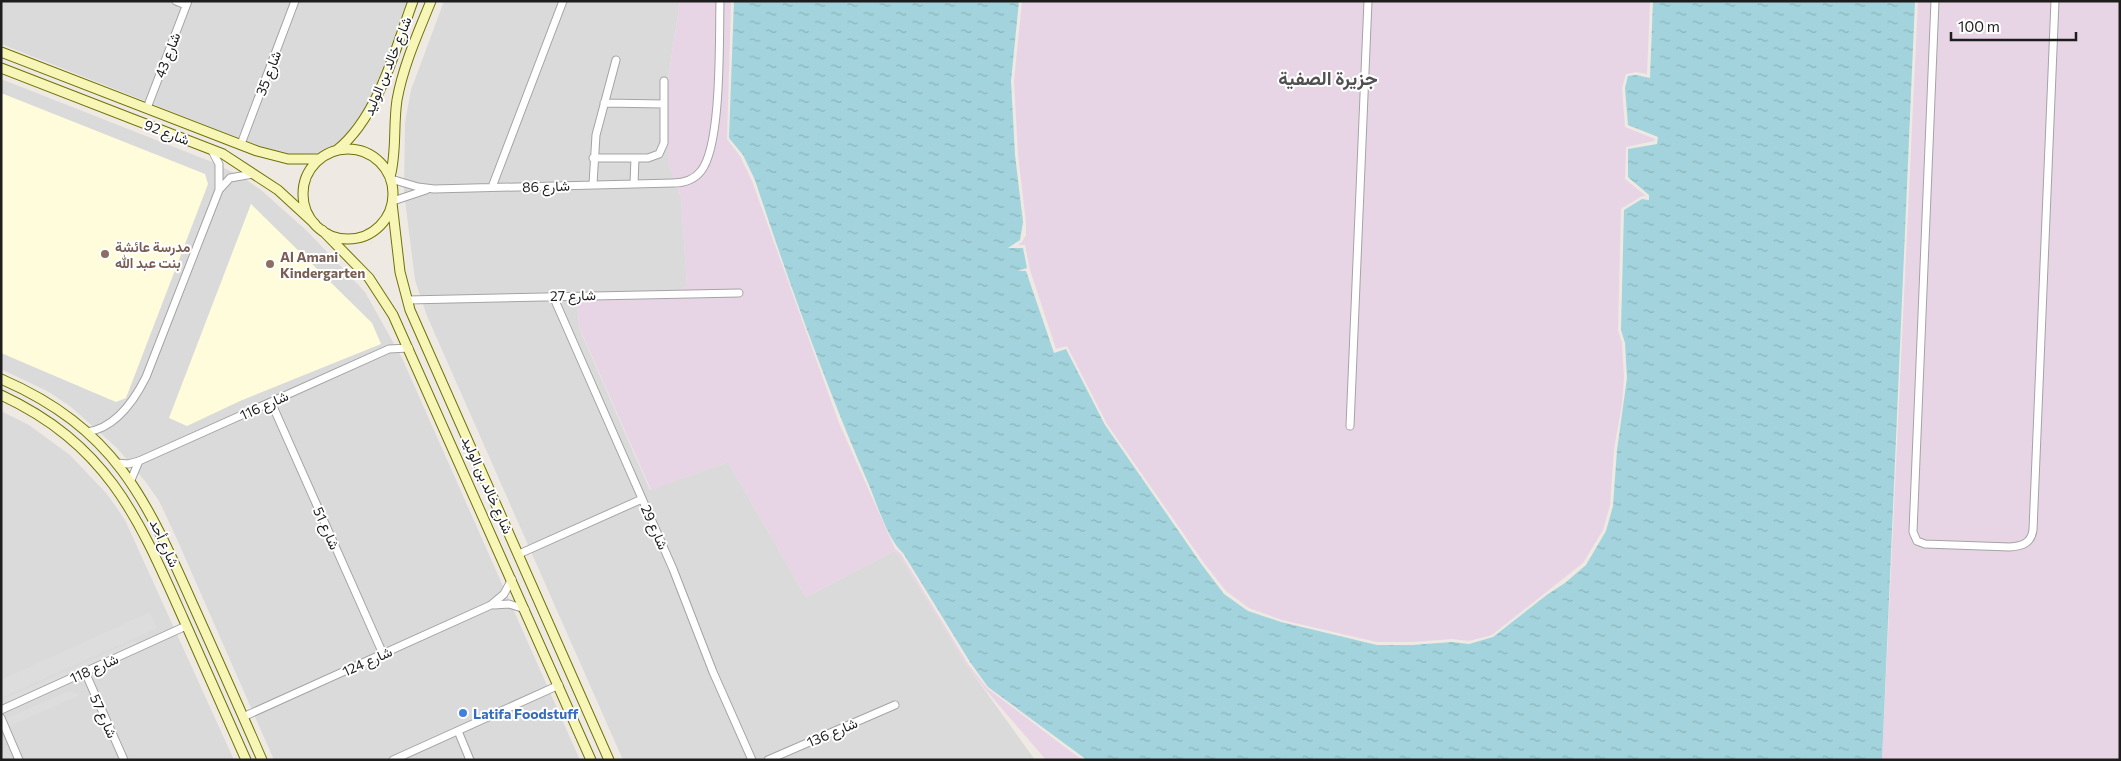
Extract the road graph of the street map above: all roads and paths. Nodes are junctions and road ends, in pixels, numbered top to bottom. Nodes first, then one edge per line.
1 (176, 1) edge
2 (295, 1) edge
3 (413, 1) edge
4 (430, 1) edge
5 (563, 1) edge
6 (720, 1) edge
7 (1368, 1) edge
8 (1935, 1) edge
9 (2056, 1) edge
10 (187, 3) edge
11 (1, 52) edge
12 (16, 58) junction
13 (616, 60) dead end
14 (6, 70) edge
15 (664, 81) dead end
16 (604, 103) junction
17 (664, 104) junction
18 (147, 108) junction
19 (240, 144) junction
20 (211, 149) junction
21 (337, 150) junction
22 (593, 158) junction
23 (635, 158) junction
24 (320, 159) junction
25 (256, 174) junction
26 (391, 178) junction
27 (593, 184) junction
28 (634, 184) junction
29 (492, 187) junction
30 (434, 189) junction
31 (219, 190) junction
32 (393, 202) junction
33 (318, 227) junction
34 (739, 293) dead end
35 (553, 296) junction
36 (407, 300) junction
37 (402, 332) junction
38 (409, 348) junction
39 (389, 349) junction
40 (1, 379) edge
41 (1, 396) edge
42 (271, 402) junction
43 (108, 424) junction
44 (1350, 426) dead end
45 (87, 432) junction
46 (99, 443) junction
47 (139, 461) junction
48 (117, 463) junction
49 (131, 480) junction
50 (642, 499) junction
51 (519, 554) junction
52 (512, 579) junction
53 (189, 594) junction
54 (175, 600) junction
55 (491, 605) junction
56 (525, 610) junction
57 (186, 626) junction
58 (384, 654) junction
59 (85, 672) junction
60 (559, 685) junction
61 (895, 705) dead end
62 (1, 710) edge
63 (244, 717) junction
64 (1, 718) edge
65 (458, 731) junction
66 (19, 760) edge
67 (124, 760) edge
68 (246, 760) edge
69 (262, 760) edge
70 (393, 760) edge
71 (470, 760) edge
72 (591, 760) edge
73 (610, 760) edge
74 (752, 760) edge
75 (768, 760) edge

1 - 10 street
2 - 19 street, شارع 35
3 - 21 main road, شارع خالد بن الوليد
4 - 26 main road, شارع خالد بن الوليد
5 - 29 street
6 - 28 street, شارع 86
7 - 44 street
8 - 9 street
10 - 18 street, شارع 43
11 - 12 main road, شارع 92
12 - 14 main road
12 - 18 main road, شارع 92
13 - 16 street
14 - 20 main road, شارع 92
15 - 17 street
16 - 17 street
16 - 22 street
17 - 23 street
18 - 19 main road, شارع 92
19 - 24 main road, شارع 92
20 - 25 main road, شارع 92
20 - 31 street
21 - 24 main road
21 - 26 main road
22 - 23 street
22 - 27 street
23 - 28 street
24 - 33 main road
25 - 31 street
25 - 33 main road, شارع 92
26 - 30 street, شارع 86
26 - 32 main road
27 - 28 street, شارع 86
27 - 29 street, شارع 86
29 - 30 street, شارع 86
30 - 32 street, شارع 86
31 - 43 street
32 - 33 main road
32 - 36 main road, شارع خالد بن الوليد
33 - 37 main road, شارع خالد بن الوليد
34 - 35 street, شارع 27
35 - 36 street, شارع 27
35 - 50 street, شارع 29
36 - 51 main road, شارع خالد بن الوليد
37 - 38 main road, شارع خالد بن الوليد
37 - 39 street, شارع 116
38 - 39 street, شارع 116
38 - 52 main road, شارع خالد بن الوليد
39 - 42 street, شارع 116
40 - 45 main road, شارع أحد
41 - 54 main road, شارع أحد
42 - 47 street, شارع 116
42 - 58 street, شارع 51
43 - 45 street
43 - 46 street
45 - 46 main road, شارع أحد
46 - 48 main road, شارع أحد
47 - 48 street, شارع 116
47 - 49 street
48 - 49 main road, شارع أحد
49 - 53 main road, شارع أحد
50 - 51 street
50 - 74 street, شارع 29
51 - 73 main road, شارع خالد بن الوليد
52 - 55 street, شارع 124
52 - 56 main road, شارع خالد بن الوليد
53 - 54 main road
53 - 63 main road, شارع أحد
54 - 57 main road, شارع أحد
55 - 56 street, شارع 124
55 - 58 street, شارع 124
56 - 60 main road, شارع خالد بن الوليد
57 - 59 street, شارع 118
57 - 68 main road, شارع أحد
58 - 63 street, شارع 124
59 - 62 street, شارع 118
59 - 67 street, شارع 57
60 - 65 street
60 - 72 main road, شارع خالد بن الوليد
61 - 75 street, شارع 136
63 - 69 main road, شارع أحد
64 - 66 street
65 - 70 street
65 - 71 street

